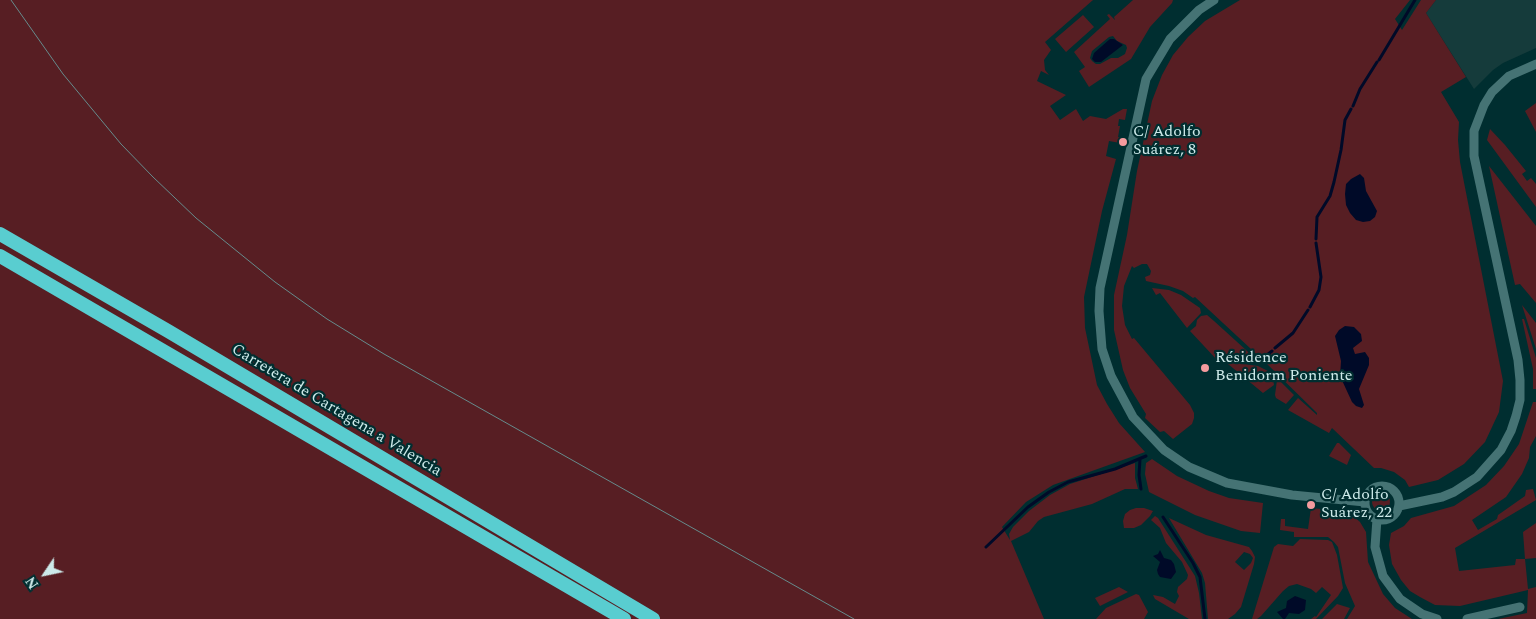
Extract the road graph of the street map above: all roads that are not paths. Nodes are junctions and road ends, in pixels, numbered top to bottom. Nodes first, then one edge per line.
1 (1214, 0) edge
2 (1536, 64) edge
3 (0, 234) edge
4 (0, 256) edge
5 (1365, 502) junction
6 (1399, 506) junction
7 (1377, 519) junction
8 (1520, 607) dead end
9 (624, 619) edge
10 (653, 619) edge
11 (1436, 619) edge
12 (1468, 619) edge

1 - 5 street
2 - 6 street
3 - 10 highway, Carretera de Cartagena a Valencia
4 - 9 highway, Carretera de Cartagena a Valencia
5 - 6 street
5 - 7 street
6 - 7 street
7 - 11 street
8 - 12 street

